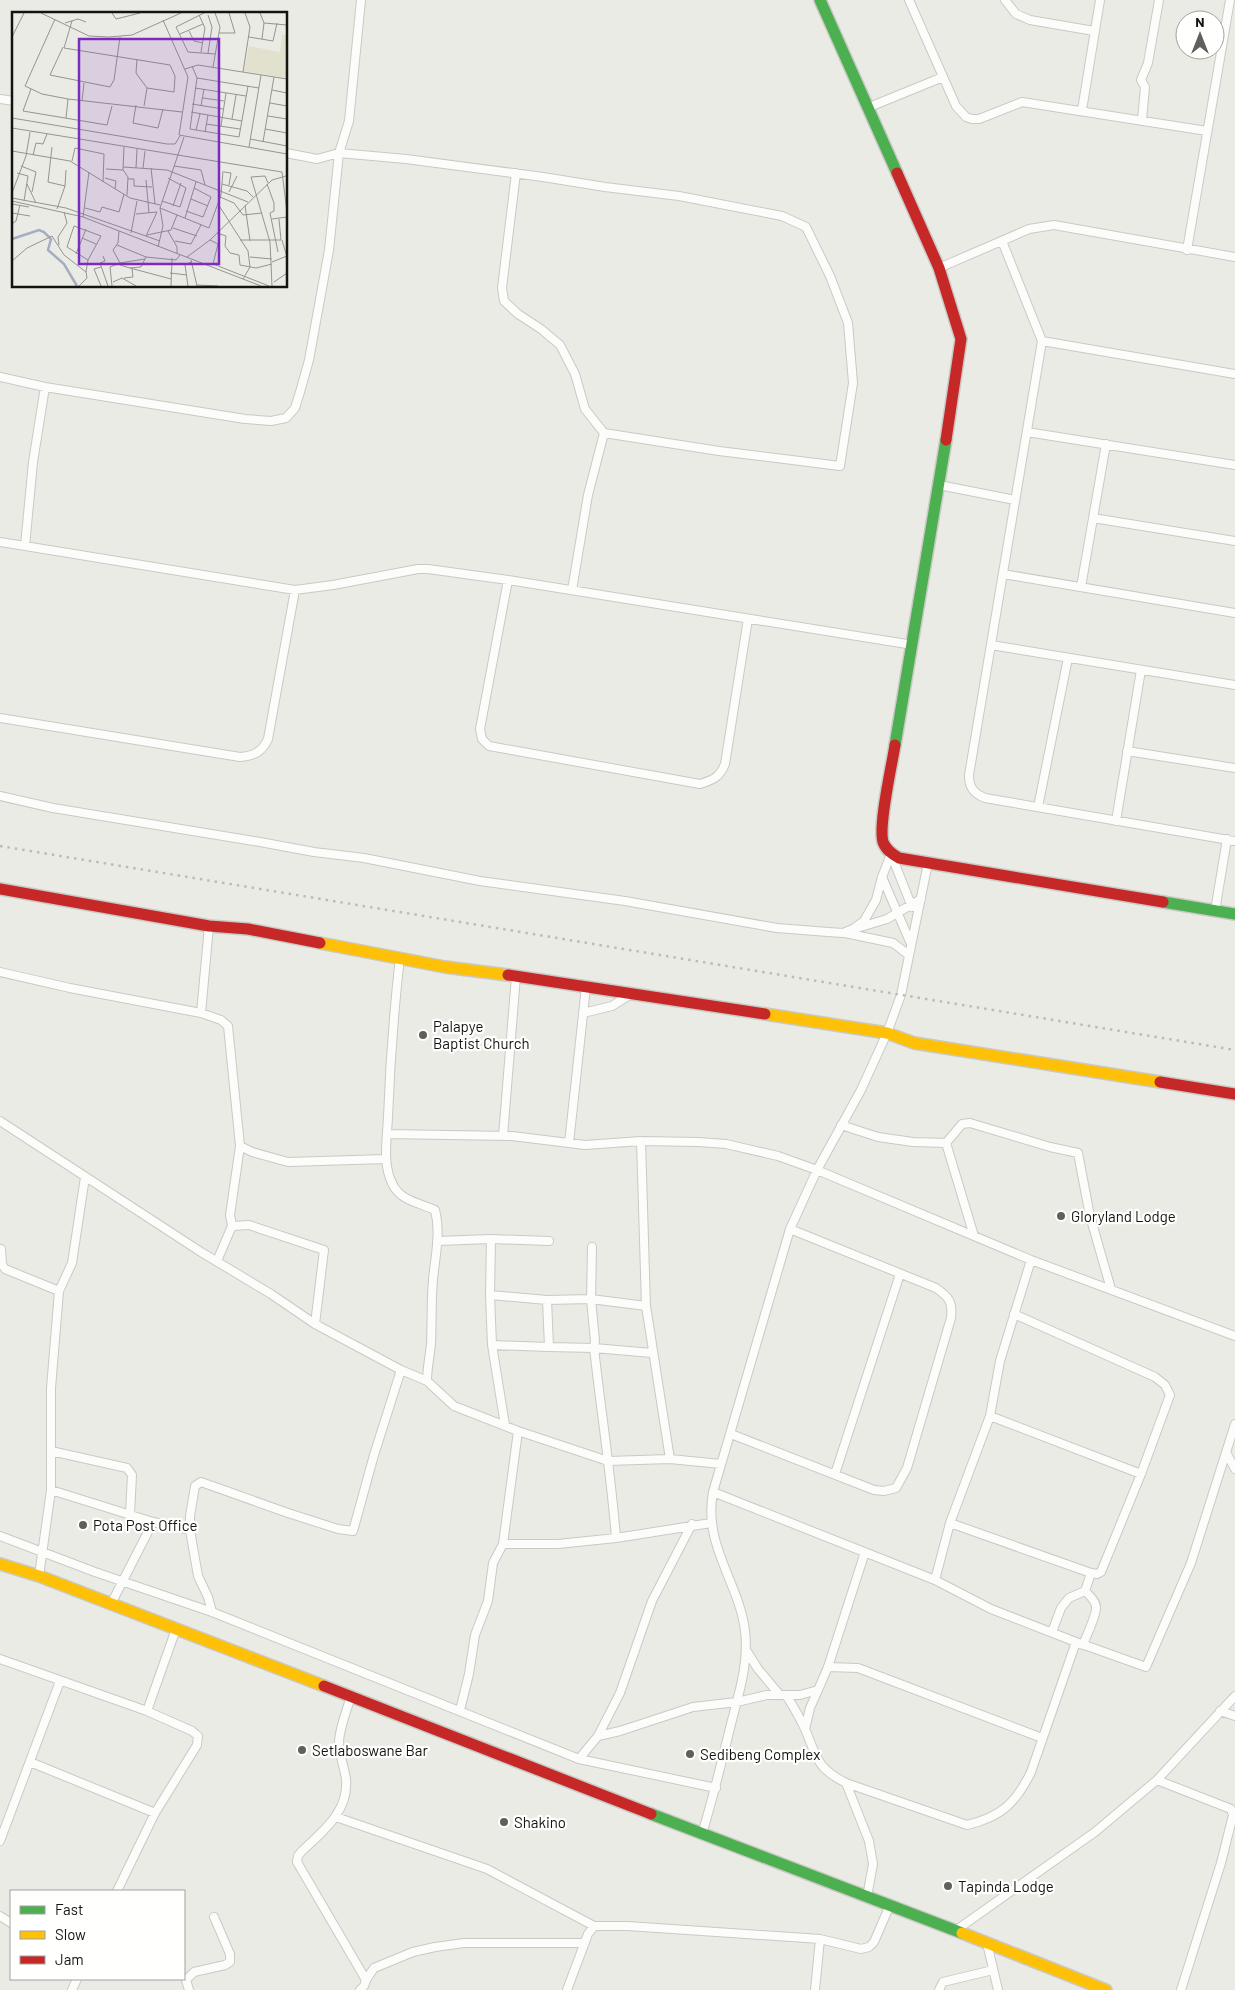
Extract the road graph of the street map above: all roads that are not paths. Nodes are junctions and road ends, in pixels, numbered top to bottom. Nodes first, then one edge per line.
1 (362, 0) edge
2 (820, 0) edge
3 (909, 0) edge
4 (1006, 0) edge
5 (1100, 0) edge
6 (1159, 0) edge
7 (1230, 0) edge
8 (1094, 31) junction
9 (943, 77) junction
10 (867, 108) junction
11 (1082, 110) junction
12 (1142, 120) junction
13 (1208, 131) junction
14 (288, 153) edge
15 (339, 153) junction
16 (516, 173) junction
17 (1002, 241) junction
18 (1187, 250) junction
19 (1235, 257) edge
20 (938, 268) junction
21 (1042, 341) junction
22 (1235, 374) edge
23 (0, 377) edge
24 (45, 387) junction
25 (1027, 432) junction
26 (604, 433) junction
27 (1106, 444) junction
28 (1235, 465) edge
29 (939, 485) junction
30 (1015, 500) junction
31 (1093, 518) junction
32 (1235, 541) edge
33 (0, 542) edge
34 (25, 546) junction
35 (1003, 574) junction
36 (508, 580) junction
37 (1081, 587) junction
38 (295, 590) junction
39 (572, 590) junction
40 (1235, 613) edge
41 (748, 619) junction
42 (913, 645) junction
43 (991, 645) junction
44 (1068, 658) junction
45 (1141, 670) junction
46 (1235, 686) edge
47 (0, 718) edge
48 (1128, 751) junction
49 (1235, 768) edge
50 (0, 796) edge
51 (1038, 807) junction
52 (1116, 820) junction
53 (1231, 840) edge
54 (891, 854) junction
55 (928, 863) junction
56 (882, 876) junction
57 (0, 888) edge
58 (921, 899) junction
59 (912, 905) junction
60 (1215, 911) junction
61 (898, 913) junction
62 (1235, 914) edge
63 (917, 919) junction
64 (209, 926) junction
65 (853, 929) junction
66 (843, 932) junction
67 (912, 944) junction
68 (910, 955) junction
69 (400, 957) junction
70 (0, 972) edge
71 (516, 976) junction
72 (586, 987) junction
73 (631, 994) junction
74 (201, 1013) junction
75 (583, 1013) junction
76 (887, 1033) junction
77 (1235, 1094) edge
78 (0, 1121) edge
79 (841, 1125) junction
80 (387, 1134) junction
81 (503, 1136) junction
82 (641, 1141) junction
83 (569, 1143) junction
84 (946, 1143) junction
85 (240, 1146) junction
86 (386, 1159) junction
87 (817, 1170) junction
88 (85, 1177) junction
89 (232, 1226) junction
90 (790, 1229) junction
91 (974, 1236) junction
92 (491, 1239) junction
93 (437, 1240) junction
94 (549, 1241) dead end
95 (592, 1247) dead end
96 (1, 1249) edge
97 (1031, 1260) junction
98 (217, 1261) junction
99 (900, 1274) junction
100 (1111, 1289) junction
101 (59, 1291) junction
102 (490, 1295) junction
103 (591, 1299) junction
104 (547, 1300) junction
105 (646, 1306) junction
106 (1014, 1314) junction
107 (315, 1324) junction
108 (1235, 1336) edge
109 (492, 1345) junction
110 (549, 1347) junction
111 (594, 1348) junction
112 (652, 1352) junction
113 (401, 1370) junction
114 (427, 1381) junction
115 (990, 1416) junction
116 (1235, 1424) edge
117 (505, 1425) junction
118 (518, 1431) junction
119 (731, 1434) junction
120 (51, 1451) junction
121 (1227, 1454) junction
122 (670, 1459) junction
123 (608, 1461) junction
124 (721, 1464) junction
125 (1235, 1469) edge
126 (835, 1474) junction
127 (1141, 1474) junction
128 (51, 1490) junction
129 (713, 1492) junction
130 (130, 1514) junction
131 (153, 1522) junction
132 (711, 1522) junction
133 (692, 1524) junction
134 (950, 1524) junction
135 (190, 1530) junction
136 (0, 1536) edge
137 (616, 1538) junction
138 (503, 1544) junction
139 (865, 1552) junction
140 (42, 1553) junction
141 (0, 1564) edge
142 (1091, 1573) junction
143 (39, 1576) junction
144 (935, 1580) junction
145 (124, 1582) junction
146 (1084, 1591) junction
147 (111, 1604) junction
148 (212, 1612) junction
149 (176, 1629) junction
150 (1052, 1632) junction
151 (1080, 1644) junction
152 (746, 1650) junction
153 (0, 1659) edge
154 (828, 1667) junction
155 (60, 1681) junction
156 (818, 1690) junction
157 (783, 1694) junction
158 (351, 1696) junction
159 (1235, 1696) edge
160 (737, 1702) junction
161 (460, 1710) junction
162 (147, 1711) junction
163 (1220, 1711) junction
164 (1235, 1716) edge
165 (805, 1729) junction
166 (598, 1736) junction
167 (1042, 1738) junction
168 (579, 1759) junction
169 (30, 1762) junction
170 (1157, 1780) junction
171 (846, 1783) junction
172 (716, 1788) junction
173 (155, 1813) junction
174 (336, 1817) junction
175 (702, 1834) junction
176 (0, 1841) edge
177 (117, 1890) edge
178 (867, 1896) junction
179 (890, 1905) junction
180 (214, 1917) dead end
181 (594, 1926) junction
182 (955, 1930) junction
183 (820, 1939) junction
184 (987, 1943) junction
185 (585, 1944) junction
186 (993, 1970) junction
187 (366, 1980) junction
188 (189, 1990) edge
189 (360, 1990) edge
190 (567, 1990) edge
191 (815, 1990) edge
192 (939, 1990) edge
193 (998, 1990) edge
194 (1106, 1990) edge
195 (1183, 1990) edge

1 - 15 street
2 - 10 street
3 - 9 street
4 - 8 street
5 - 8 street
6 - 12 street
7 - 13 street
8 - 11 street
9 - 10 street
9 - 11 street
10 - 20 street
11 - 12 street
12 - 13 street
13 - 18 street
14 - 15 street
15 - 16 street
15 - 24 street
16 - 26 street
16 - 26 street
17 - 18 street
17 - 20 street
17 - 21 street
18 - 19 street
20 - 29 street
21 - 22 street
21 - 25 street
23 - 24 street
24 - 34 street
25 - 27 street
25 - 30 street
26 - 39 street
27 - 28 street
27 - 31 street
29 - 30 street
29 - 42 street
30 - 35 street
31 - 32 street
31 - 37 street
33 - 34 street
34 - 38 street
35 - 37 street
35 - 43 street
36 - 38 street
36 - 39 street
36 - 41 street
37 - 40 street
38 - 47 street
39 - 41 street
41 - 42 street
42 - 54 street
43 - 44 street
43 - 51 street
44 - 45 street
44 - 51 street
45 - 46 street
45 - 48 street
48 - 49 street
48 - 52 street
50 - 66 street
51 - 52 street
52 - 53 street
53 - 60 street
54 - 55 street
54 - 56 street
54 - 59 street
55 - 58 street
55 - 60 street
56 - 61 street
56 - 65 street
57 - 64 street
58 - 59 street
58 - 63 street
59 - 61 street
59 - 63 street
60 - 62 street
61 - 65 street
61 - 67 street
63 - 67 street
64 - 69 street
64 - 74 street
65 - 66 street
66 - 68 street
67 - 68 street
68 - 76 street
69 - 71 street
69 - 80 street
70 - 74 street
71 - 72 street
71 - 81 street
72 - 73 street
72 - 75 street
73 - 75 street
73 - 76 street
74 - 85 street
75 - 83 street
76 - 77 street
76 - 79 street
78 - 88 street
79 - 84 street
79 - 87 street
80 - 81 street
80 - 86 street
81 - 83 street
82 - 83 street
82 - 87 street
82 - 105 street
84 - 91 street
84 - 100 street
85 - 86 street
85 - 89 street
86 - 93 street
87 - 90 street
87 - 91 street
88 - 98 street
88 - 101 street
89 - 98 street
89 - 107 street
90 - 99 street
90 - 119 street
91 - 97 street
92 - 93 street
92 - 94 street
92 - 102 street
93 - 114 street
95 - 103 street
96 - 101 street
97 - 100 street
97 - 106 street
98 - 107 street
99 - 126 street
99 - 126 street
100 - 108 street
101 - 120 street
102 - 104 street
102 - 109 street
103 - 104 street
103 - 105 street
103 - 111 street
104 - 110 street
105 - 112 street
106 - 115 street
106 - 127 street
107 - 113 street
109 - 110 street
109 - 117 street
110 - 111 street
111 - 112 street
111 - 123 street
112 - 122 street
113 - 114 street
113 - 135 street
114 - 117 street
115 - 127 street
115 - 134 street
116 - 121 street
117 - 118 street
118 - 123 street
118 - 138 street
119 - 124 street
119 - 126 street
120 - 128 street
120 - 130 street
121 - 125 street
121 - 151 street
122 - 123 street
122 - 124 street
123 - 137 street
124 - 129 street
127 - 142 street
128 - 130 street
128 - 140 street
129 - 132 street
129 - 139 street
130 - 131 street
131 - 135 street
131 - 145 street
132 - 133 street
132 - 152 street
133 - 137 street
133 - 166 street
134 - 142 street
134 - 144 street
135 - 148 street
136 - 140 street
137 - 138 street
138 - 161 street
139 - 144 street
139 - 154 street
140 - 143 street
140 - 145 street
141 - 143 street
142 - 146 street
143 - 147 street
144 - 150 street
145 - 147 street
145 - 148 street
146 - 150 street
146 - 151 street
147 - 149 street
148 - 161 street
149 - 158 street
149 - 162 street
150 - 151 street
151 - 167 street
152 - 157 street
152 - 160 street
153 - 155 street
154 - 156 street
154 - 167 street
155 - 162 street
155 - 169 street
156 - 157 street
156 - 165 street
157 - 160 street
157 - 165 street
158 - 174 street
158 - 175 street
159 - 163 street
160 - 166 street
160 - 172 street
161 - 168 street
162 - 173 street
163 - 164 street
163 - 170 street
165 - 171 street
166 - 168 street
167 - 171 street
168 - 172 street
169 - 173 street
169 - 176 street
170 - 182 street
170 - 195 street
171 - 178 street
172 - 175 street
173 - 177 street
174 - 181 street
174 - 187 street
175 - 178 street
178 - 179 street
179 - 182 street
179 - 183 street
180 - 188 street
181 - 183 street
181 - 185 street
182 - 184 street
183 - 191 street
184 - 186 street
184 - 194 street
185 - 187 street
185 - 190 street
186 - 192 street
186 - 193 street
187 - 189 street

